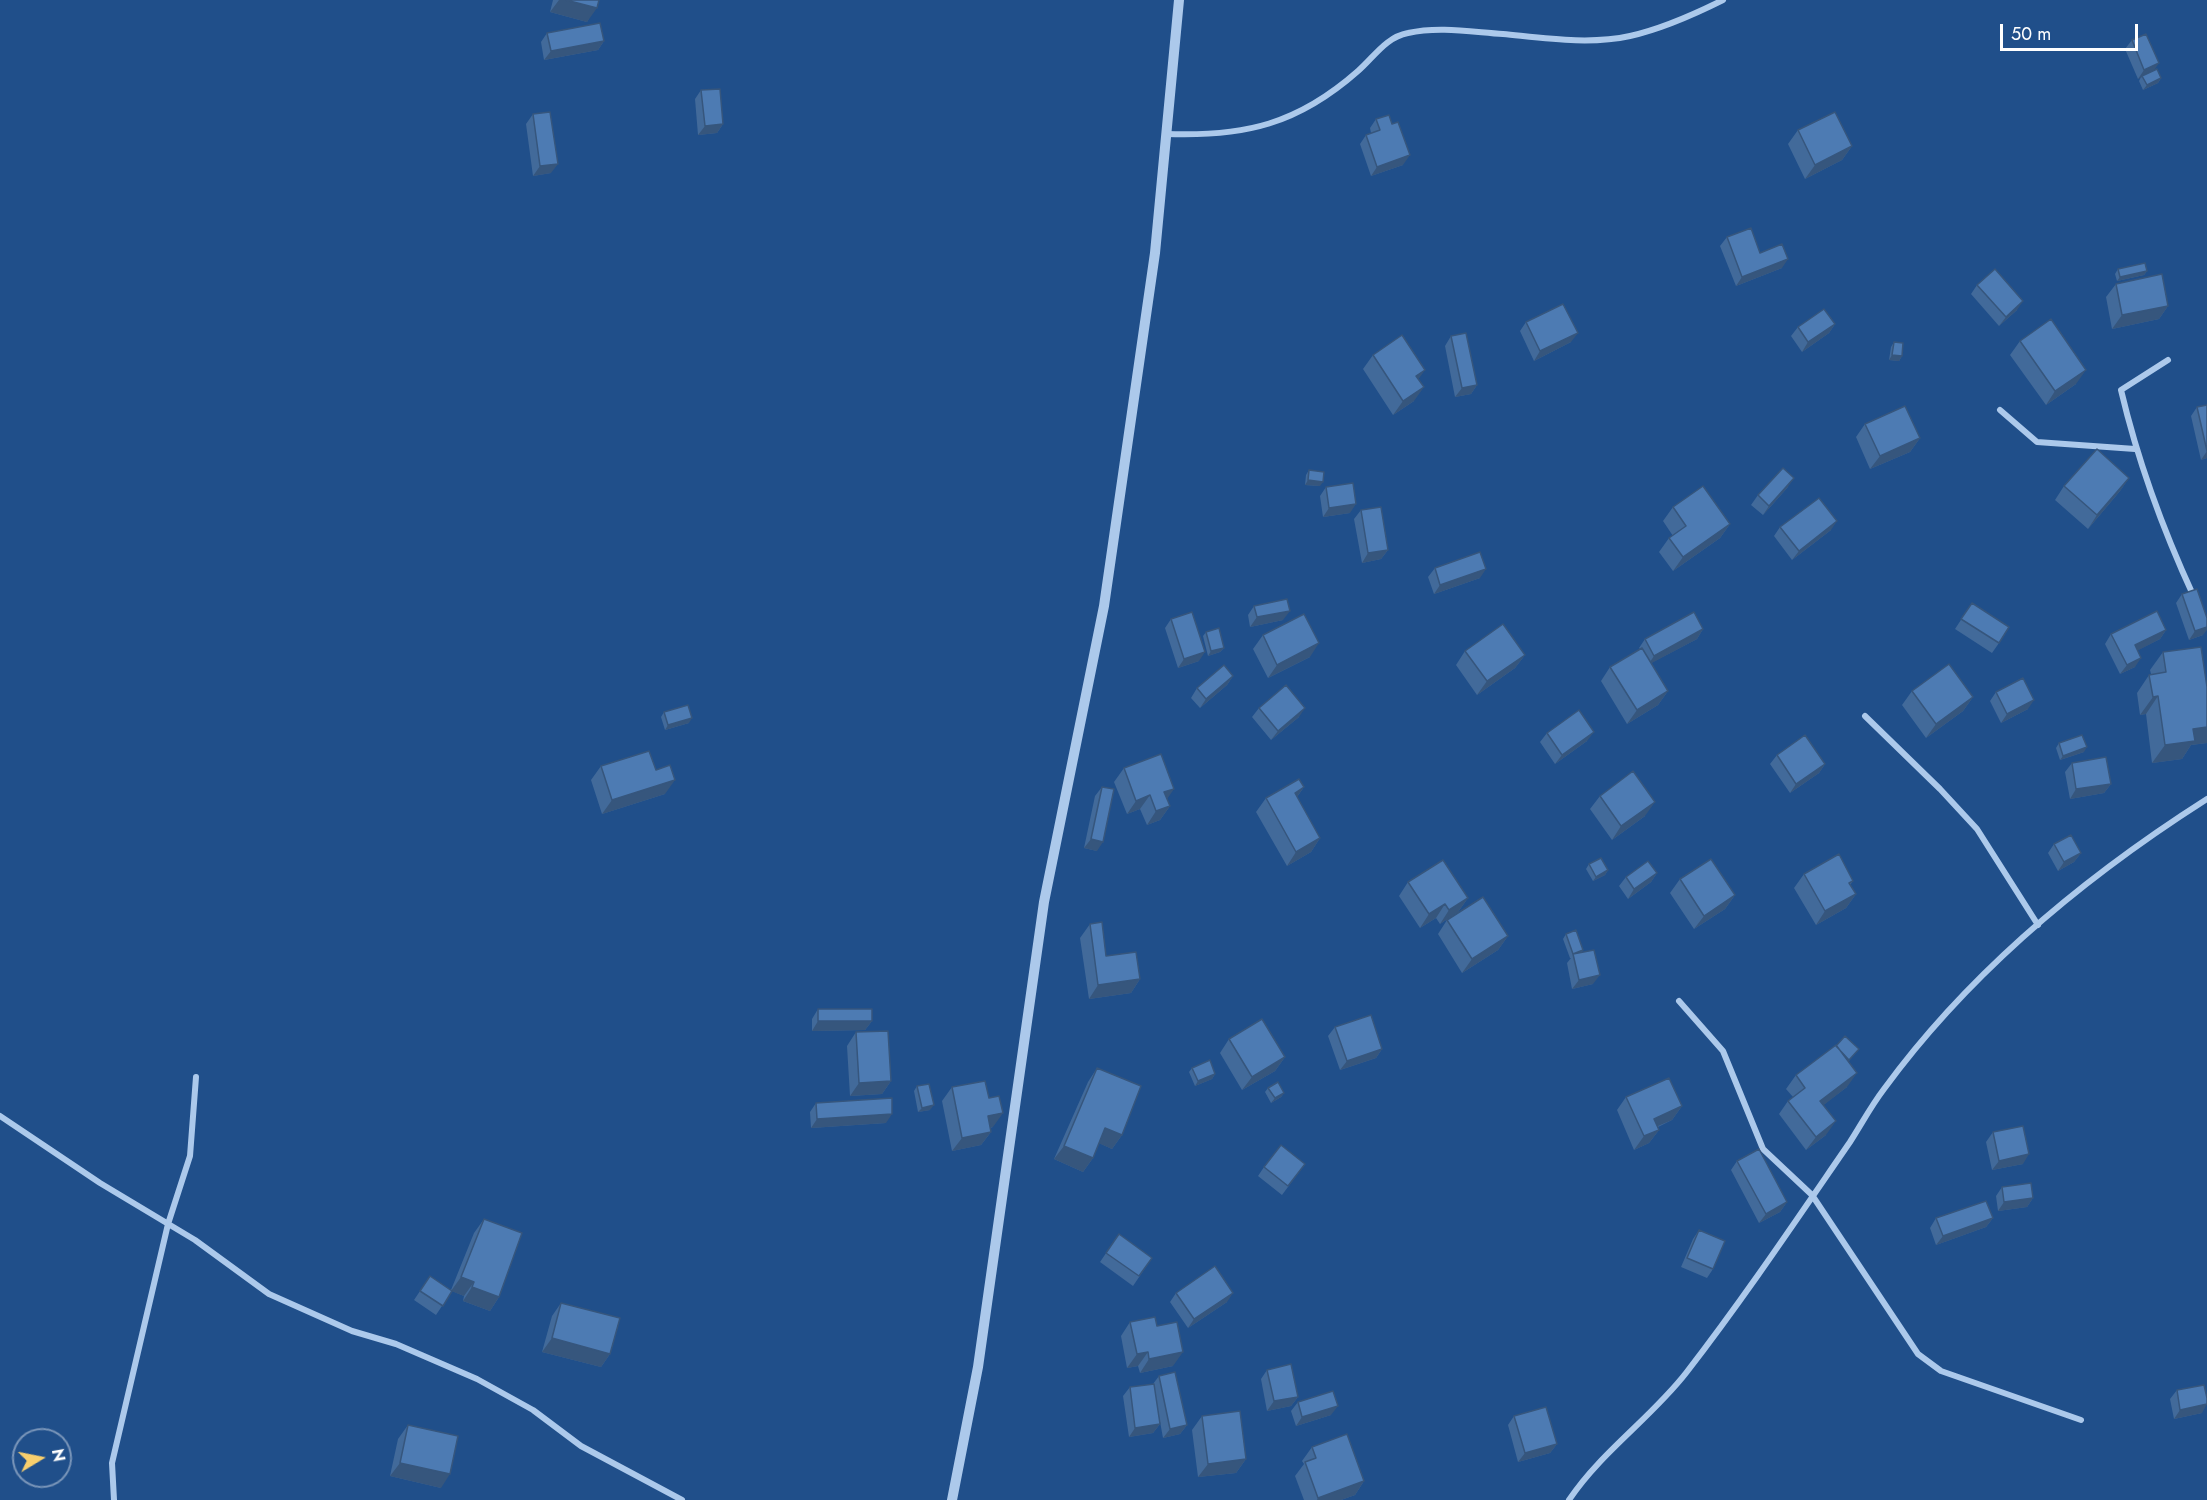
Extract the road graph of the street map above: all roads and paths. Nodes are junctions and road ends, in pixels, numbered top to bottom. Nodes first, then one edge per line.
1 (1179, 0) edge
2 (1723, 0) edge
3 (1166, 134) junction
4 (2168, 360) dead end
5 (2000, 410) dead end
6 (2135, 449) junction
7 (2197, 603) edge
8 (1865, 716) dead end
9 (2207, 799) edge
10 (2038, 925) junction
11 (1679, 1001) dead end
12 (196, 1077) dead end
13 (0, 1116) edge
14 (1812, 1195) junction
15 (168, 1224) junction
16 (2081, 1420) dead end
17 (114, 1500) edge
18 (682, 1500) edge
19 (952, 1500) edge
20 (1569, 1500) edge

1 - 3 street
2 - 3 street
3 - 19 street
4 - 6 street
5 - 6 street
6 - 7 street
8 - 10 street
9 - 10 street
10 - 14 street
11 - 14 street
12 - 15 street
13 - 15 street
14 - 16 street
14 - 20 street
15 - 17 street
15 - 18 street

